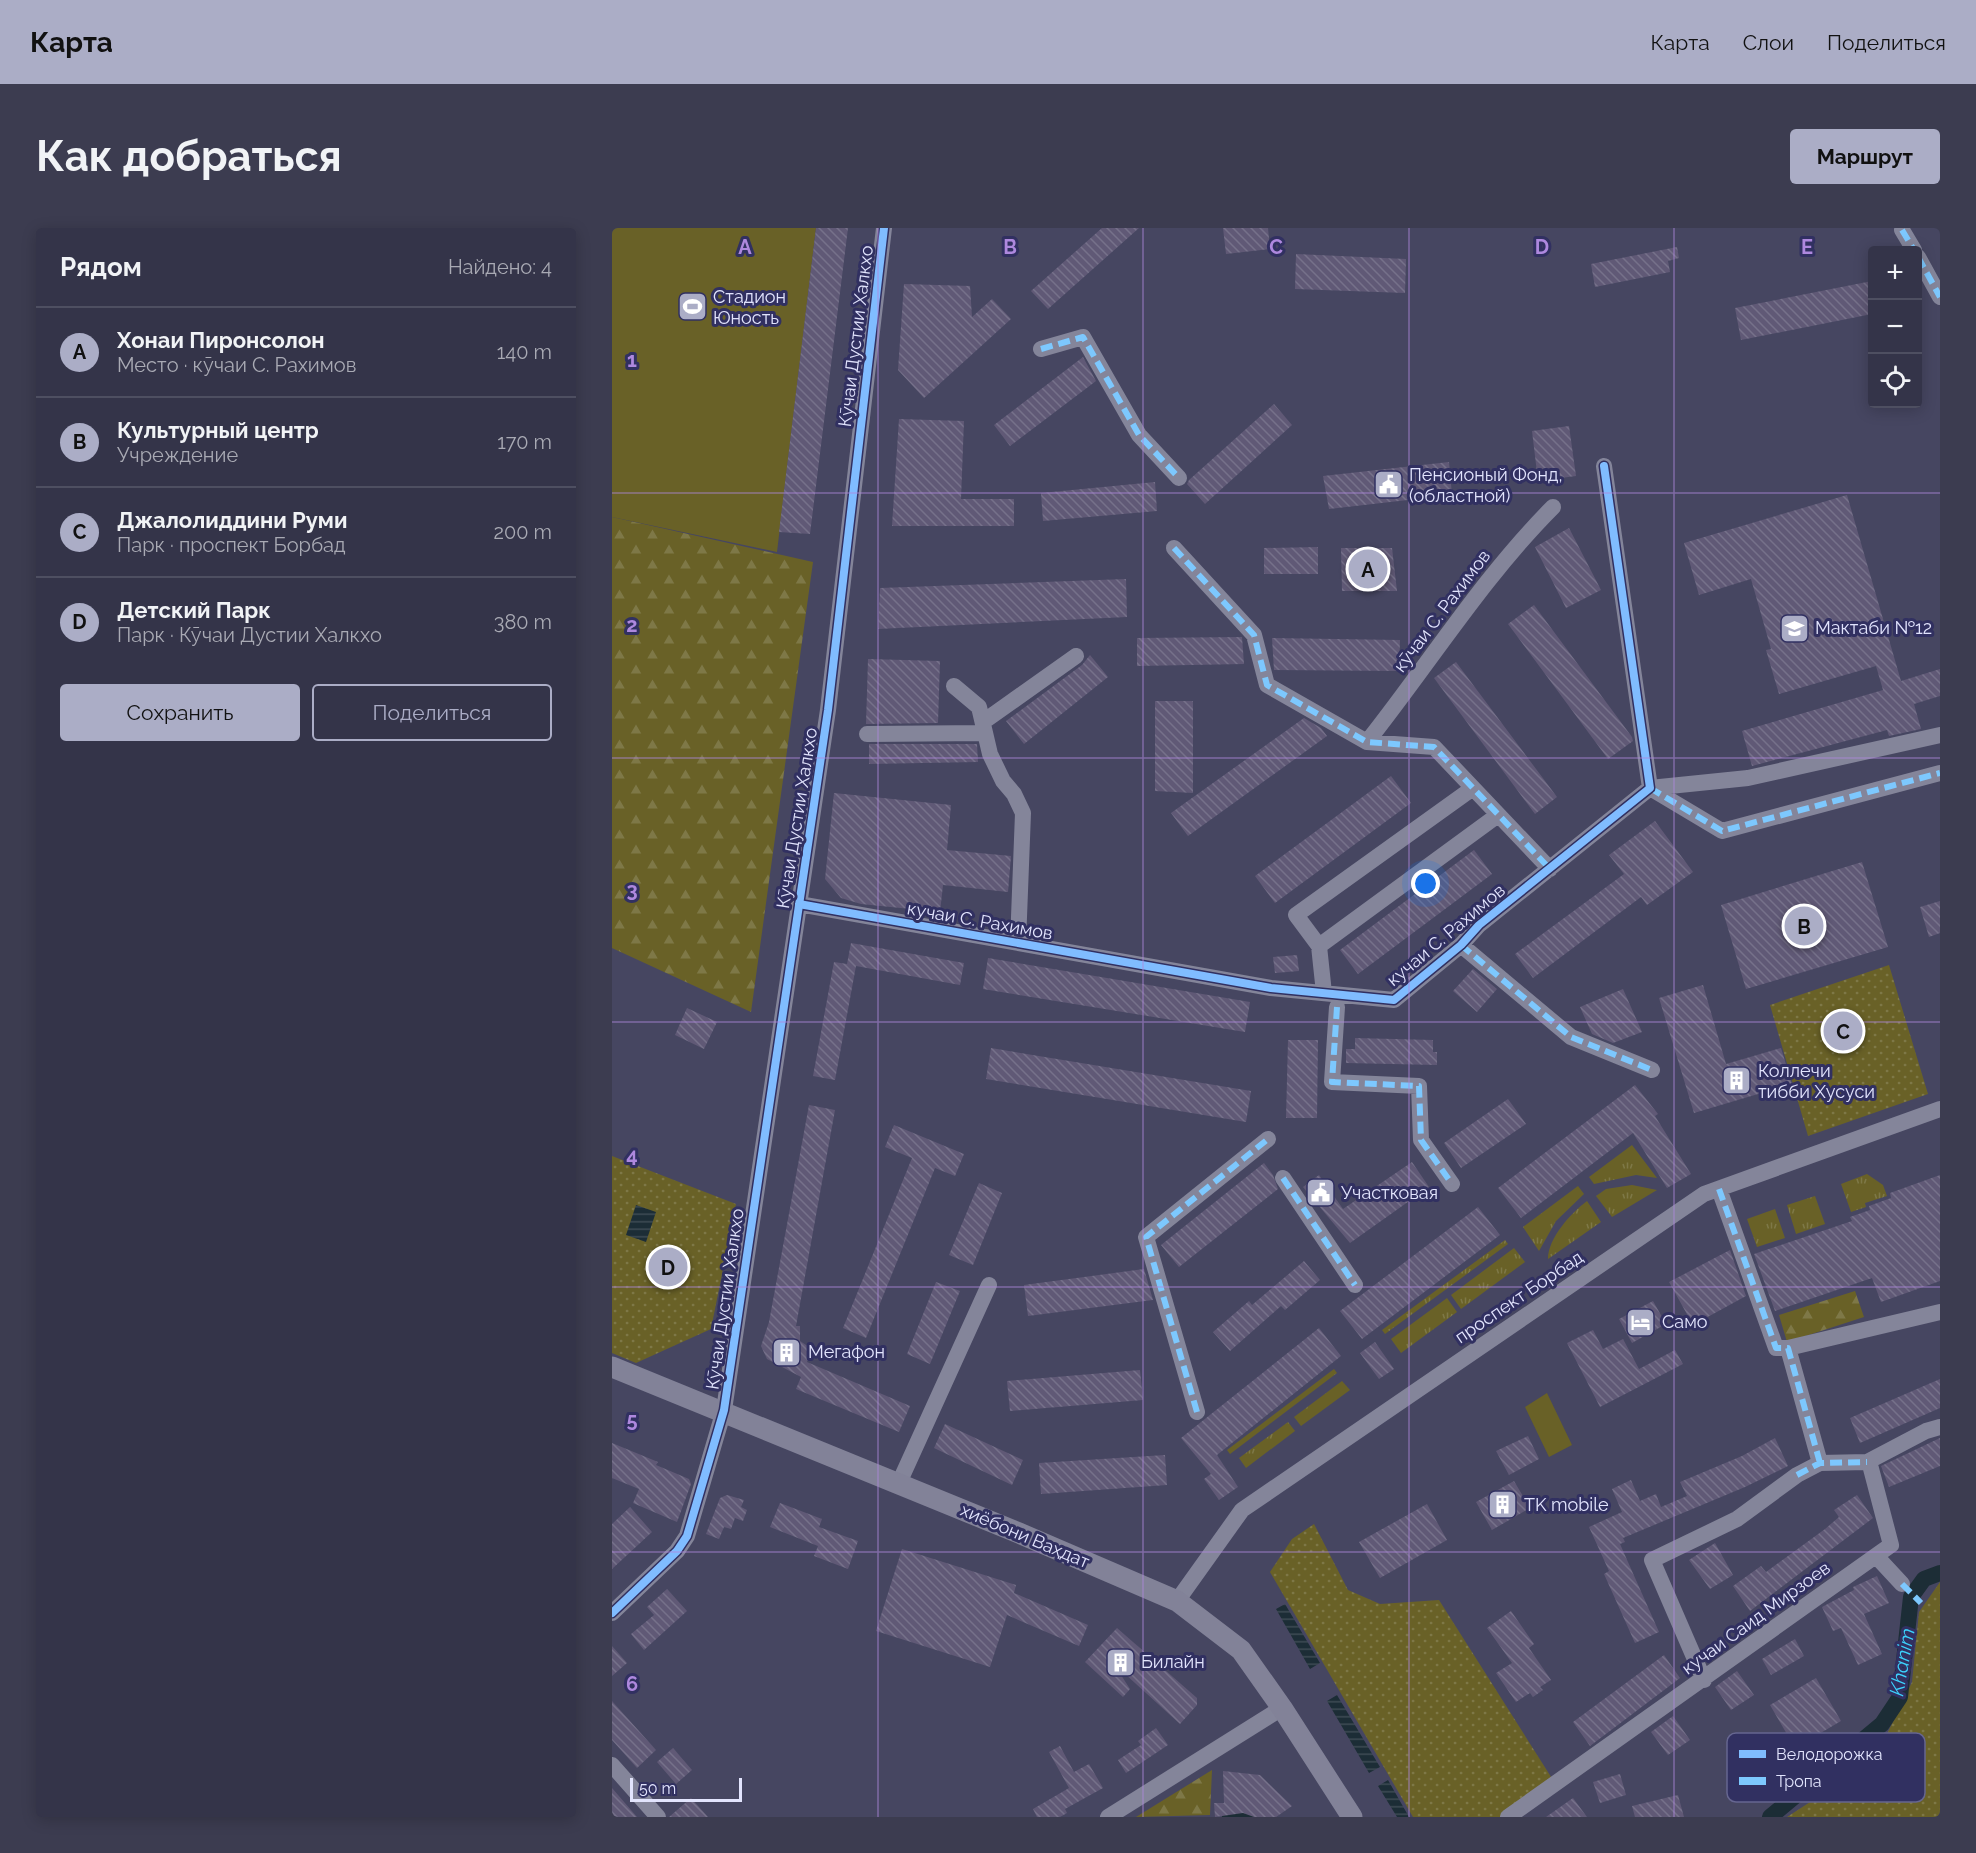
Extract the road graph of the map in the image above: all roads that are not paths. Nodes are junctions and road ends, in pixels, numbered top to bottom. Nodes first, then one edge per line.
1 (884, 228) edge
2 (1902, 230) dead end
3 (1912, 246) edge
4 (1922, 266) edge
5 (1940, 297) edge
6 (1041, 349) dead end
7 (1604, 466) dead end
8 (1179, 478) dead end
9 (1553, 507) dead end
10 (1174, 548) dead end
11 (1076, 656) dead end
12 (954, 687) dead end
13 (984, 727) junction
14 (867, 734) dead end
15 (1940, 735) edge
16 (1367, 742) junction
17 (1940, 773) edge
18 (1473, 788) junction
19 (1650, 788) junction
20 (1498, 815) junction
21 (1550, 869) junction
22 (799, 904) junction
23 (1018, 943) junction
24 (1461, 945) junction
25 (1319, 946) junction
26 (1324, 993) junction
27 (1337, 1007) dead end
28 (1652, 1070) dead end
29 (1940, 1109) edge
30 (1268, 1139) dead end
31 (1283, 1178) dead end
32 (1452, 1184) dead end
33 (1719, 1189) junction
34 (989, 1285) dead end
35 (1355, 1285) dead end
36 (1940, 1312) edge
37 (1788, 1348) junction
38 (612, 1367) edge
39 (723, 1410) junction
40 (1197, 1412) dead end
41 (1940, 1427) edge
42 (1867, 1461) dead end
43 (1820, 1462) junction
44 (899, 1483) junction
45 (1876, 1556) junction
46 (1902, 1584) dead end
47 (1176, 1601) junction
48 (612, 1613) edge
49 (1704, 1680) junction
50 (1282, 1708) junction
51 (612, 1765) edge
52 (658, 1817) edge
53 (1108, 1817) edge
54 (1352, 1817) edge
55 (1508, 1817) edge

1 - 22 street, Кӯчаи Дустии Халкхо
2 - 3 street
4 - 5 street
6 - 8 street
7 - 19 street
9 - 16 street, кӯчаи С. Рахимов
10 - 16 street
11 - 13 street
12 - 13 street
13 - 14 street
13 - 23 street
15 - 19 street
16 - 18 street
17 - 19 street
18 - 20 street
18 - 25 street
19 - 21 street, кучаи С. Рахимов
20 - 21 street
20 - 25 street
21 - 24 street, кучаи С. Рахимов
22 - 23 street, кучаи С. Рахимов
22 - 39 street, Кӯчаи Дустии Халкхо
23 - 26 street, кучаи С. Рахимов
24 - 26 street, кучаи С. Рахимов
24 - 28 street
25 - 26 street
27 - 32 street
29 - 33 street, проспект Борбад
30 - 40 street
31 - 35 street
33 - 37 street
33 - 47 street, проспект Борбад
34 - 44 street
36 - 37 street
37 - 43 street
38 - 39 main road, хиёбони Ваҳдат
39 - 44 main road, хиёбони Ваҳдат
39 - 48 street, Кӯчаи Дустии Халкхо
41 - 45 street, кучаи Саид Мирзоев
42 - 43 street
43 - 49 street
44 - 47 main road, хиёбони Ваҳдат
45 - 46 street
45 - 49 street, кучаи Саид Мирзоев
47 - 50 main road, хиёбони Ваҳдат
49 - 55 street, кучаи Саид Мирзоев
50 - 53 street
50 - 54 main road, хиёбони Ваҳдат
51 - 52 street

